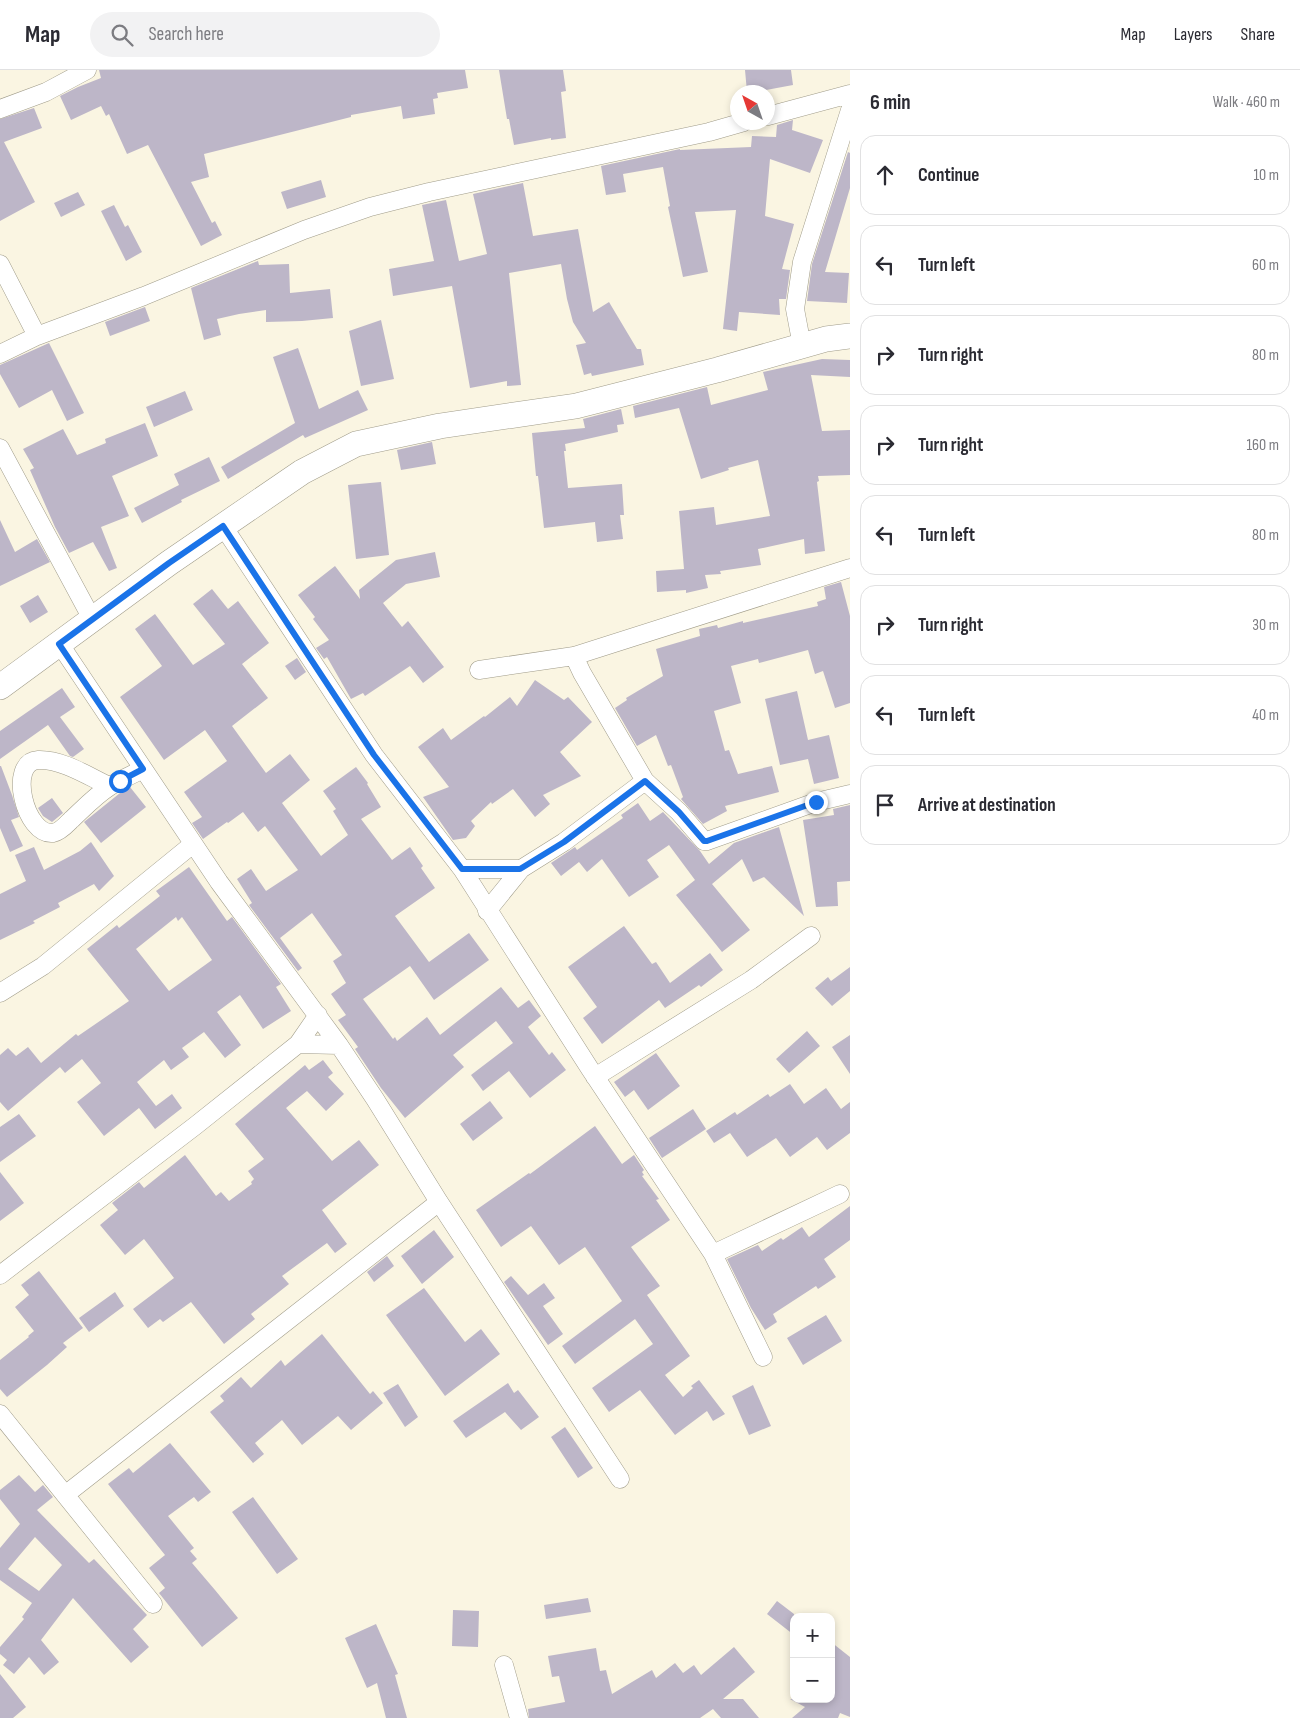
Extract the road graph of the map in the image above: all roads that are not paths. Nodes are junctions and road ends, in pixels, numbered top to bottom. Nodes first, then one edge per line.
1 (87, 70) edge
2 (850, 94) edge
3 (0, 109) edge
4 (850, 110) edge
5 (775, 114) edge
6 (730, 126) edge
7 (0, 264) edge
8 (37, 336) junction
9 (850, 336) edge
10 (802, 346) junction
11 (0, 354) edge
12 (0, 448) edge
13 (223, 526) junction
14 (850, 568) edge
15 (92, 619) junction
16 (59, 644) junction
17 (574, 656) junction
18 (479, 670) dead end
19 (0, 687) edge
20 (143, 769) junction
21 (645, 781) junction
22 (109, 786) junction
23 (850, 794) edge
24 (193, 844) junction
25 (462, 869) junction
26 (520, 869) junction
27 (487, 911) junction
28 (811, 936) dead end
29 (0, 993) edge
30 (318, 1015) junction
31 (298, 1044) junction
32 (339, 1045) junction
33 (595, 1077) junction
34 (840, 1194) dead end
35 (439, 1202) junction
36 (713, 1254) junction
37 (0, 1275) edge
38 (763, 1357) dead end
39 (0, 1414) edge
40 (620, 1479) dead end
41 (65, 1495) junction
42 (153, 1604) dead end
43 (504, 1665) dead end
44 (519, 1718) edge

1 - 3 street
2 - 5 street
4 - 10 street
6 - 8 street
7 - 8 street
8 - 11 street
9 - 10 street
10 - 13 street
12 - 15 street
13 - 15 street
13 - 25 street
14 - 17 street
15 - 16 street
16 - 19 street
16 - 20 street
17 - 18 street
17 - 21 street
20 - 22 street
20 - 24 street
21 - 23 street
21 - 26 street
22 - 22 street
24 - 29 street
24 - 30 street
25 - 26 street
25 - 27 street
26 - 27 street
27 - 33 street
28 - 33 street
30 - 31 street
30 - 32 street
31 - 32 street
31 - 37 street
32 - 35 street
33 - 36 street
34 - 36 street
35 - 40 street
35 - 41 street
36 - 38 street
39 - 41 street
41 - 42 street
43 - 44 street

